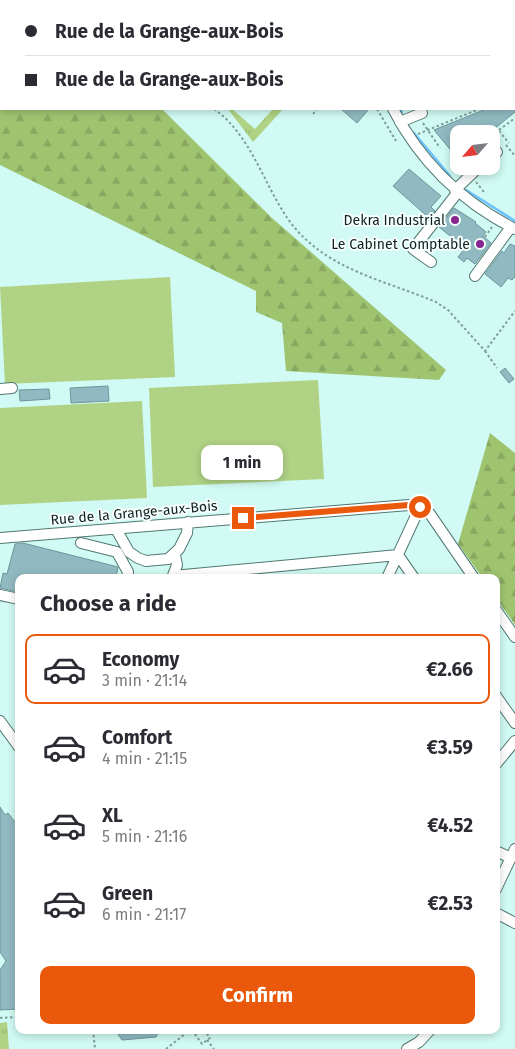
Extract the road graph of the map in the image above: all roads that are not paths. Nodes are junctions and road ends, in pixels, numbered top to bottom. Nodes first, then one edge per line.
1 (394, 110) edge
2 (423, 117) road end
3 (402, 125) junction
4 (472, 175) edge
5 (457, 191) junction
6 (513, 228) edge
7 (431, 262) dead end
8 (475, 276) dead end
9 (12, 388) dead end
10 (0, 389) edge
11 (420, 507) junction
12 (188, 522) junction
13 (116, 529) junction
14 (0, 538) edge
15 (81, 543) dead end
16 (175, 555) junction
17 (398, 555) junction
18 (128, 574) edge
19 (173, 574) edge
20 (203, 574) edge
21 (389, 574) edge
22 (411, 574) edge
23 (471, 574) edge
24 (0, 594) edge
25 (15, 598) edge
26 (500, 616) edge
27 (515, 637) edge
28 (500, 702) edge
29 (0, 721) edge
30 (515, 723) edge
31 (515, 741) edge
32 (15, 742) edge
33 (500, 759) edge
34 (500, 852) edge
35 (513, 854) edge
36 (500, 881) edge
37 (500, 915) edge
38 (515, 923) edge
39 (426, 1034) edge
40 (406, 1049) edge

1 - 3 street
2 - 3 street
3 - 5 street
4 - 5 street
5 - 6 street
5 - 7 street
6 - 8 street
9 - 10 street
11 - 12 street, Rue de la Grange-aux-Bois
11 - 17 street
11 - 23 street
12 - 13 street, Rue de la Grange-aux-Bois
12 - 16 street
13 - 14 street, Rue de la Grange-aux-Bois
13 - 16 street
15 - 18 street
16 - 19 street
17 - 20 street
17 - 21 street
17 - 22 street
24 - 25 street
26 - 27 street
28 - 30 street
29 - 32 street
31 - 33 street
34 - 35 street
35 - 36 street
37 - 38 street
39 - 40 street

